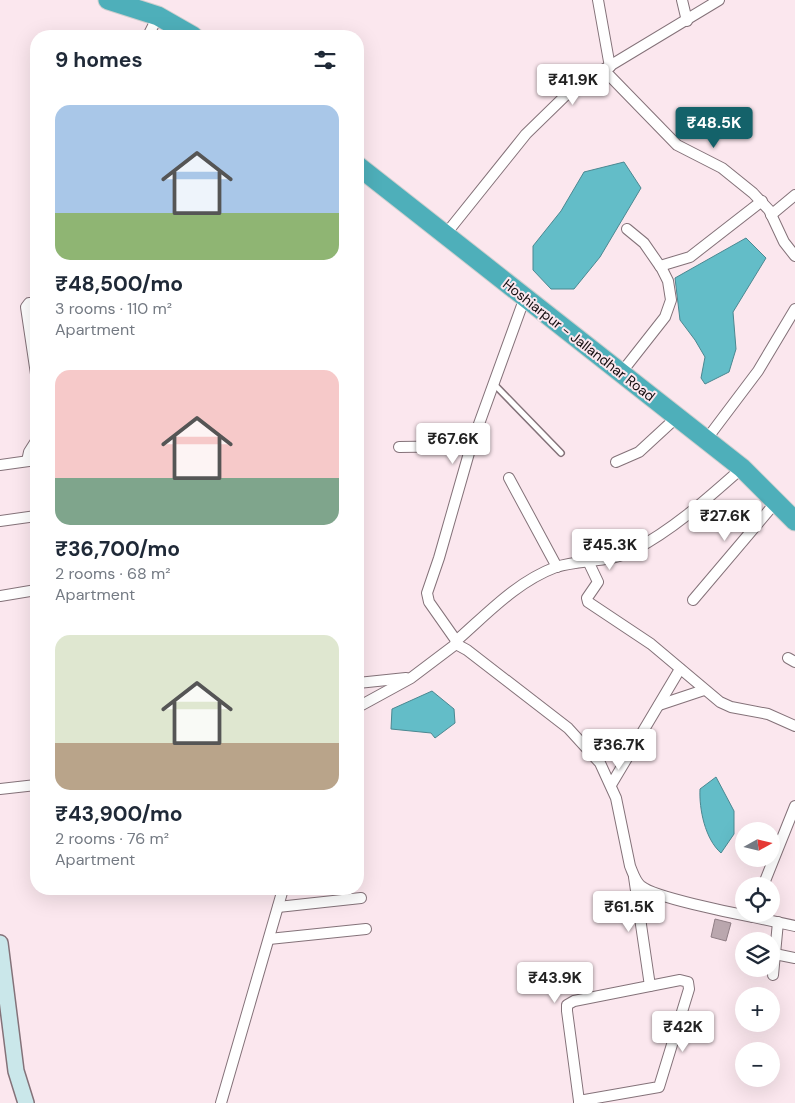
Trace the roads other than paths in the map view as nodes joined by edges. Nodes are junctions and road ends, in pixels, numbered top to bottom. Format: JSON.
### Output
{"nodes":[{"id":1,"x":108,"y":0,"type":"edge"},
{"id":2,"x":138,"y":0,"type":"edge"},
{"id":3,"x":598,"y":0,"type":"edge"},
{"id":4,"x":682,"y":0,"type":"edge"},
{"id":5,"x":719,"y":0,"type":"edge"},
{"id":6,"x":158,"y":16,"type":"junction"},
{"id":7,"x":687,"y":21,"type":"junction"},
{"id":8,"x":151,"y":30,"type":"edge"},
{"id":9,"x":182,"y":30,"type":"edge"},
{"id":10,"x":607,"y":68,"type":"junction"},
{"id":11,"x":364,"y":171,"type":"edge"},
{"id":12,"x":795,"y":195,"type":"edge"},
{"id":13,"x":762,"y":202,"type":"junction"},
{"id":14,"x":772,"y":215,"type":"junction"},
{"id":15,"x":627,"y":229,"type":"dead end"},
{"id":16,"x":445,"y":235,"type":"junction"},
{"id":17,"x":795,"y":256,"type":"edge"},
{"id":18,"x":660,"y":266,"type":"junction"},
{"id":19,"x":525,"y":297,"type":"junction"},
{"id":20,"x":30,"y":304,"type":"edge"},
{"id":21,"x":795,"y":309,"type":"edge"},
{"id":22,"x":30,"y":334,"type":"edge"},
{"id":23,"x":621,"y":373,"type":"junction"},
{"id":24,"x":493,"y":383,"type":"junction"},
{"id":25,"x":677,"y":417,"type":"junction"},
{"id":26,"x":706,"y":440,"type":"junction"},
{"id":27,"x":471,"y":446,"type":"junction"},
{"id":28,"x":399,"y":447,"type":"dead end"},
{"id":29,"x":561,"y":453,"type":"dead end"},
{"id":30,"x":30,"y":460,"type":"edge"},
{"id":31,"x":616,"y":462,"type":"dead end"},
{"id":32,"x":0,"y":465,"type":"edge"},
{"id":33,"x":742,"y":468,"type":"junction"},
{"id":34,"x":508,"y":478,"type":"dead end"},
{"id":35,"x":776,"y":502,"type":"junction"},
{"id":36,"x":30,"y":517,"type":"edge"},
{"id":37,"x":794,"y":519,"type":"edge"},
{"id":38,"x":0,"y":521,"type":"edge"},
{"id":39,"x":588,"y":561,"type":"junction"},
{"id":40,"x":557,"y":567,"type":"junction"},
{"id":41,"x":30,"y":591,"type":"edge"},
{"id":42,"x":0,"y":596,"type":"edge"},
{"id":43,"x":693,"y":600,"type":"dead end"},
{"id":44,"x":456,"y":643,"type":"junction"},
{"id":45,"x":680,"y":669,"type":"junction"},
{"id":46,"x":412,"y":678,"type":"junction"},
{"id":47,"x":364,"y":682,"type":"edge"},
{"id":48,"x":704,"y":690,"type":"junction"},
{"id":49,"x":364,"y":704,"type":"edge"},
{"id":50,"x":659,"y":705,"type":"junction"},
{"id":51,"x":795,"y":726,"type":"edge"},
{"id":52,"x":30,"y":785,"type":"edge"},
{"id":53,"x":611,"y":786,"type":"junction"},
{"id":54,"x":0,"y":789,"type":"edge"},
{"id":55,"x":795,"y":806,"type":"edge"},
{"id":56,"x":634,"y":876,"type":"junction"},
{"id":57,"x":767,"y":877,"type":"edge"},
{"id":58,"x":281,"y":895,"type":"edge"},
{"id":59,"x":361,"y":898,"type":"dead end"},
{"id":60,"x":278,"y":907,"type":"junction"},
{"id":61,"x":735,"y":911,"type":"edge"},
{"id":62,"x":778,"y":922,"type":"joint"},
{"id":63,"x":795,"y":926,"type":"edge"},
{"id":64,"x":366,"y":929,"type":"dead end"},
{"id":65,"x":777,"y":932,"type":"edge"},
{"id":66,"x":269,"y":939,"type":"junction"},
{"id":67,"x":0,"y":943,"type":"edge"},
{"id":68,"x":780,"y":955,"type":"edge"},
{"id":69,"x":795,"y":958,"type":"edge"},
{"id":70,"x":650,"y":986,"type":"junction"},
{"id":71,"x":579,"y":1102,"type":"edge"},
{"id":72,"x":26,"y":1103,"type":"edge"},
{"id":73,"x":221,"y":1103,"type":"edge"}],
"edges":[{"from":1,"to":6,"type":"highway"},
{"from":2,"to":6,"type":"street"},
{"from":3,"to":10,"type":"street"},
{"from":4,"to":7,"type":"street"},
{"from":5,"to":7,"type":"street"},
{"from":6,"to":8,"type":"street"},
{"from":6,"to":9,"type":"highway"},
{"from":7,"to":10,"type":"street"},
{"from":10,"to":13,"type":"street"},
{"from":10,"to":16,"type":"street"},
{"from":11,"to":16,"type":"highway","name":"Hoshiarpur - Jallandhar Road"},
{"from":12,"to":14,"type":"street"},
{"from":13,"to":14,"type":"street"},
{"from":13,"to":18,"type":"street"},
{"from":14,"to":17,"type":"street"},
{"from":15,"to":18,"type":"street"},
{"from":16,"to":19,"type":"highway","name":"Hoshiarpur - Jallandhar Road"},
{"from":18,"to":23,"type":"street"},
{"from":19,"to":23,"type":"highway","name":"Hoshiarpur - Jallandhar Road"},
{"from":19,"to":24,"type":"street"},
{"from":20,"to":22,"type":"street"},
{"from":21,"to":26,"type":"street"},
{"from":23,"to":25,"type":"highway","name":"Hoshiarpur - Jallandhar Road"},
{"from":24,"to":27,"type":"street"},
{"from":24,"to":29,"type":"lane"},
{"from":25,"to":26,"type":"highway","name":"Hoshiarpur - Jallandhar Road"},
{"from":25,"to":31,"type":"street"},
{"from":26,"to":33,"type":"highway","name":"Hoshiarpur - Jallandhar Road"},
{"from":27,"to":28,"type":"street"},
{"from":27,"to":44,"type":"street"},
{"from":30,"to":32,"type":"street"},
{"from":33,"to":35,"type":"highway","name":"Hoshiarpur - Jallandhar Road"},
{"from":33,"to":39,"type":"street"},
{"from":34,"to":40,"type":"street"},
{"from":35,"to":37,"type":"highway","name":"Hoshiarpur - Jallandhar Road"},
{"from":35,"to":43,"type":"street"},
{"from":36,"to":38,"type":"street"},
{"from":39,"to":40,"type":"street"},
{"from":39,"to":45,"type":"street"},
{"from":40,"to":44,"type":"street"},
{"from":41,"to":42,"type":"street"},
{"from":44,"to":46,"type":"street"},
{"from":44,"to":53,"type":"street"},
{"from":45,"to":48,"type":"street"},
{"from":45,"to":50,"type":"street"},
{"from":46,"to":47,"type":"street"},
{"from":46,"to":49,"type":"street"},
{"from":48,"to":50,"type":"street"},
{"from":48,"to":51,"type":"street"},
{"from":50,"to":53,"type":"street"},
{"from":52,"to":54,"type":"street"},
{"from":53,"to":56,"type":"street"},
{"from":55,"to":57,"type":"street"},
{"from":56,"to":61,"type":"street"},
{"from":56,"to":70,"type":"street"},
{"from":58,"to":60,"type":"street"},
{"from":59,"to":60,"type":"street"},
{"from":60,"to":66,"type":"street"},
{"from":62,"to":63,"type":"street"},
{"from":62,"to":65,"type":"street"},
{"from":64,"to":66,"type":"street"},
{"from":66,"to":73,"type":"street"},
{"from":67,"to":72,"type":"street"},
{"from":68,"to":69,"type":"street"},
{"from":70,"to":71,"type":"street"},
{"from":70,"to":71,"type":"street"}]}
